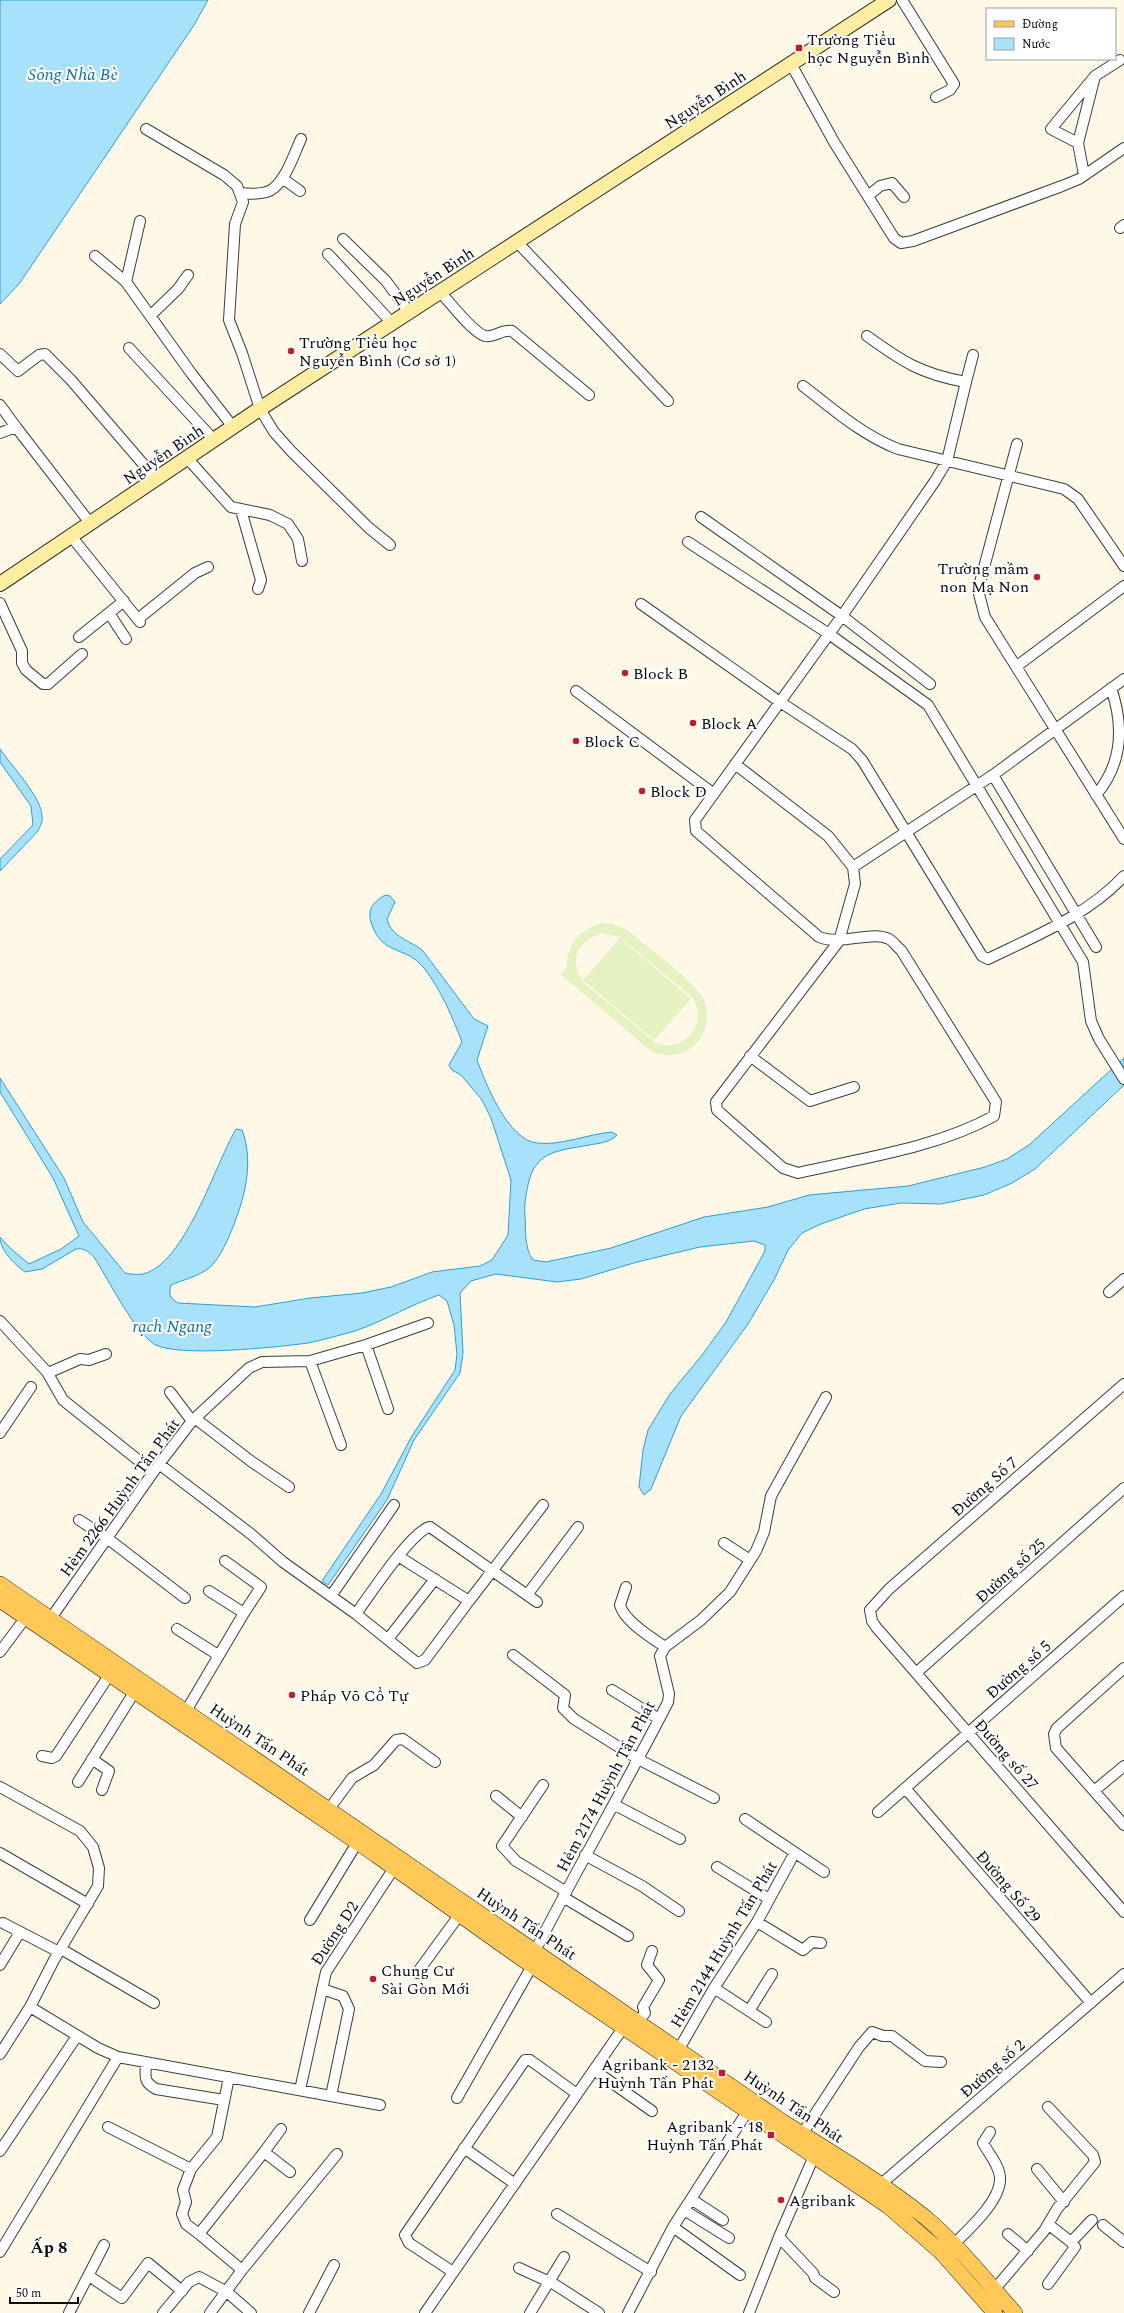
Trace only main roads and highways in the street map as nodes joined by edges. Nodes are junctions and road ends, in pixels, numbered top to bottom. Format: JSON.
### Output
{"nodes":[{"id":1,"x":889,"y":0,"type":"edge"},
{"id":2,"x":0,"y":584,"type":"edge"},
{"id":3,"x":0,"y":1584,"type":"edge"},
{"id":4,"x":0,"y":1600,"type":"edge"},
{"id":5,"x":260,"y":1769,"type":"junction"},
{"id":6,"x":751,"y":2107,"type":"junction"},
{"id":7,"x":995,"y":2313,"type":"edge"},
{"id":8,"x":1015,"y":2313,"type":"edge"}],
"edges":[{"from":1,"to":2,"type":"main road","name":"Nguyễn Bình"},
{"from":3,"to":5,"type":"main road","name":"Huỳnh Tấn Phát"},
{"from":4,"to":5,"type":"main road","name":"Huỳnh Tấn Phát"},
{"from":5,"to":6,"type":"main road","name":"Huỳnh Tấn Phát"},
{"from":5,"to":6,"type":"main road","name":"Huỳnh Tấn Phát"},
{"from":6,"to":7,"type":"main road","name":"Huỳnh Tấn Phát"},
{"from":6,"to":8,"type":"main road","name":"Huỳnh Tấn Phát"}]}
